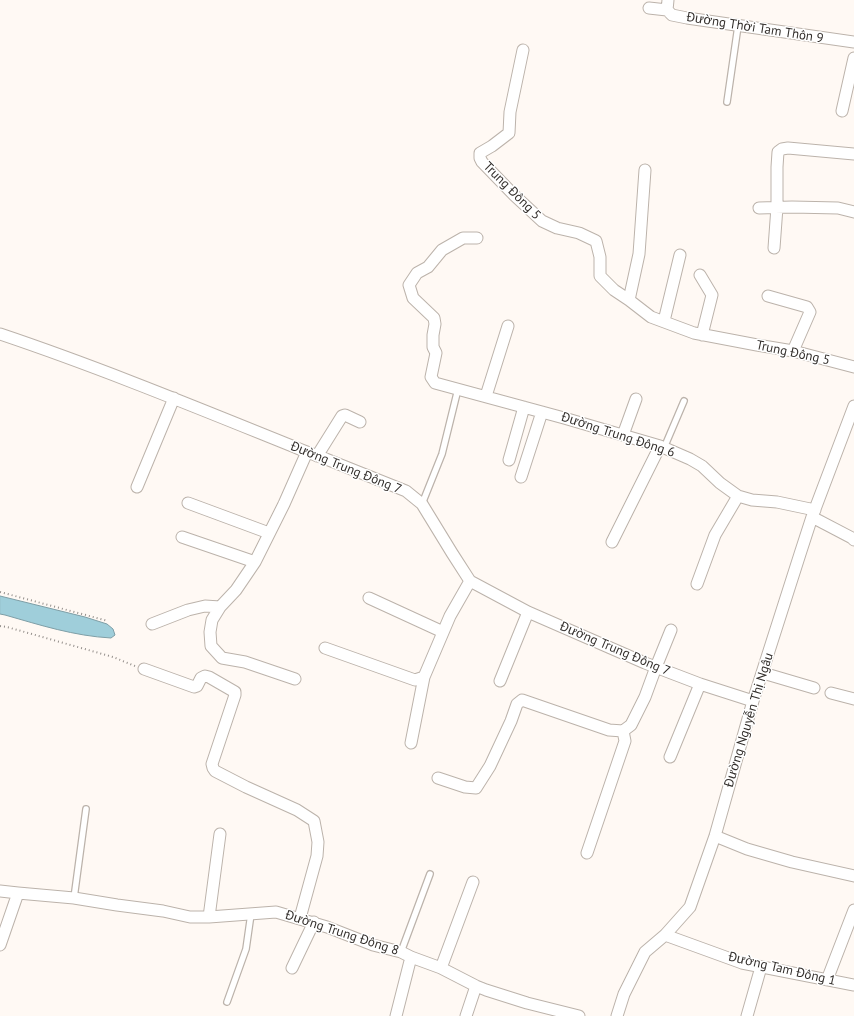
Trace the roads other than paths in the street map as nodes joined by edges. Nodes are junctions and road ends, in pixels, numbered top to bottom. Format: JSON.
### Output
{"nodes":[{"id":1,"x":668,"y":5,"type":"edge"},
{"id":2,"x":649,"y":8,"type":"dead end"},
{"id":3,"x":738,"y":26,"type":"junction"},
{"id":4,"x":854,"y":42,"type":"edge"},
{"id":5,"x":523,"y":50,"type":"dead end"},
{"id":6,"x":854,"y":58,"type":"edge"},
{"id":7,"x":727,"y":102,"type":"dead end"},
{"id":8,"x":842,"y":110,"type":"dead end"},
{"id":9,"x":854,"y":154,"type":"edge"},
{"id":10,"x":646,"y":170,"type":"dead end"},
{"id":11,"x":777,"y":207,"type":"junction"},
{"id":12,"x":759,"y":208,"type":"dead end"},
{"id":13,"x":854,"y":212,"type":"edge"},
{"id":14,"x":477,"y":238,"type":"dead end"},
{"id":15,"x":774,"y":248,"type":"dead end"},
{"id":16,"x":680,"y":255,"type":"dead end"},
{"id":17,"x":700,"y":275,"type":"dead end"},
{"id":18,"x":768,"y":296,"type":"dead end"},
{"id":19,"x":629,"y":300,"type":"junction"},
{"id":20,"x":664,"y":321,"type":"junction"},
{"id":21,"x":508,"y":326,"type":"dead end"},
{"id":22,"x":0,"y":334,"type":"edge"},
{"id":23,"x":702,"y":335,"type":"junction"},
{"id":24,"x":793,"y":351,"type":"junction"},
{"id":25,"x":854,"y":367,"type":"edge"},
{"id":26,"x":458,"y":389,"type":"junction"},
{"id":27,"x":486,"y":396,"type":"junction"},
{"id":28,"x":174,"y":398,"type":"junction"},
{"id":29,"x":636,"y":399,"type":"dead end"},
{"id":30,"x":684,"y":401,"type":"dead end"},
{"id":31,"x":854,"y":406,"type":"edge"},
{"id":32,"x":524,"y":407,"type":"junction"},
{"id":33,"x":542,"y":412,"type":"junction"},
{"id":34,"x":360,"y":422,"type":"dead end"},
{"id":35,"x":623,"y":435,"type":"junction"},
{"id":36,"x":662,"y":447,"type":"junction"},
{"id":37,"x":312,"y":454,"type":"junction"},
{"id":38,"x":509,"y":460,"type":"dead end"},
{"id":39,"x":521,"y":477,"type":"dead end"},
{"id":40,"x":137,"y":487,"type":"dead end"},
{"id":41,"x":738,"y":496,"type":"junction"},
{"id":42,"x":188,"y":503,"type":"dead end"},
{"id":43,"x":422,"y":504,"type":"junction"},
{"id":44,"x":813,"y":514,"type":"junction"},
{"id":45,"x":269,"y":533,"type":"junction"},
{"id":46,"x":182,"y":537,"type":"dead end"},
{"id":47,"x":854,"y":540,"type":"edge"},
{"id":48,"x":612,"y":542,"type":"dead end"},
{"id":49,"x":255,"y":562,"type":"junction"},
{"id":50,"x":470,"y":581,"type":"junction"},
{"id":51,"x":697,"y":584,"type":"dead end"},
{"id":52,"x":369,"y":598,"type":"dead end"},
{"id":53,"x":220,"y":607,"type":"junction"},
{"id":54,"x":528,"y":612,"type":"junction"},
{"id":55,"x":152,"y":624,"type":"dead end"},
{"id":56,"x":671,"y":630,"type":"dead end"},
{"id":57,"x":443,"y":632,"type":"junction"},
{"id":58,"x":325,"y":648,"type":"dead end"},
{"id":59,"x":656,"y":667,"type":"junction"},
{"id":60,"x":144,"y":669,"type":"road end"},
{"id":61,"x":763,"y":672,"type":"junction"},
{"id":62,"x":424,"y":678,"type":"junction"},
{"id":63,"x":295,"y":679,"type":"dead end"},
{"id":64,"x":500,"y":681,"type":"dead end"},
{"id":65,"x":700,"y":684,"type":"junction"},
{"id":66,"x":814,"y":688,"type":"dead end"},
{"id":67,"x":831,"y":693,"type":"dead end"},
{"id":68,"x":854,"y":700,"type":"edge"},
{"id":69,"x":753,"y":701,"type":"junction"},
{"id":70,"x":623,"y":731,"type":"junction"},
{"id":71,"x":411,"y":743,"type":"dead end"},
{"id":72,"x":670,"y":757,"type":"dead end"},
{"id":73,"x":438,"y":778,"type":"dead end"},
{"id":74,"x":86,"y":809,"type":"dead end"},
{"id":75,"x":220,"y":834,"type":"dead end"},
{"id":76,"x":715,"y":836,"type":"junction"},
{"id":77,"x":587,"y":853,"type":"dead end"},
{"id":78,"x":430,"y":874,"type":"dead end"},
{"id":79,"x":854,"y":876,"type":"edge"},
{"id":80,"x":473,"y":882,"type":"dead end"},
{"id":81,"x":0,"y":891,"type":"edge"},
{"id":82,"x":18,"y":893,"type":"junction"},
{"id":83,"x":74,"y":898,"type":"junction"},
{"id":84,"x":854,"y":910,"type":"edge"},
{"id":85,"x":251,"y":914,"type":"junction"},
{"id":86,"x":208,"y":917,"type":"junction"},
{"id":87,"x":300,"y":918,"type":"junction"},
{"id":88,"x":314,"y":922,"type":"junction"},
{"id":89,"x":665,"y":935,"type":"junction"},
{"id":90,"x":0,"y":946,"type":"edge"},
{"id":91,"x":406,"y":955,"type":"junction"},
{"id":92,"x":761,"y":967,"type":"junction"},
{"id":93,"x":292,"y":968,"type":"dead end"},
{"id":94,"x":441,"y":968,"type":"junction"},
{"id":95,"x":827,"y":980,"type":"junction"},
{"id":96,"x":854,"y":985,"type":"edge"},
{"id":97,"x":476,"y":986,"type":"junction"},
{"id":98,"x":227,"y":1002,"type":"dead end"},
{"id":99,"x":396,"y":1016,"type":"edge"},
{"id":100,"x":466,"y":1016,"type":"edge"},
{"id":101,"x":578,"y":1016,"type":"edge"},
{"id":102,"x":617,"y":1016,"type":"edge"},
{"id":103,"x":747,"y":1016,"type":"edge"}],
"edges":[{"from":1,"to":2,"type":"street","name":"Đường Thời Tam Thôn 9"},
{"from":1,"to":3,"type":"street","name":"Đường Thời Tam Thôn 9"},
{"from":3,"to":4,"type":"street","name":"Đường Thời Tam Thôn 9"},
{"from":3,"to":7,"type":"lane"},
{"from":5,"to":19,"type":"street","name":"Trung Đông 5"},
{"from":6,"to":8,"type":"street"},
{"from":9,"to":11,"type":"street"},
{"from":10,"to":19,"type":"street"},
{"from":11,"to":12,"type":"street"},
{"from":11,"to":13,"type":"street"},
{"from":11,"to":15,"type":"street"},
{"from":14,"to":26,"type":"street","name":"Đường Trung Đông 6"},
{"from":16,"to":20,"type":"street"},
{"from":17,"to":23,"type":"street"},
{"from":18,"to":24,"type":"street"},
{"from":19,"to":20,"type":"street","name":"Trung Đông 5"},
{"from":20,"to":23,"type":"street","name":"Trung Đông 5"},
{"from":21,"to":27,"type":"street"},
{"from":22,"to":28,"type":"street","name":"Đường Trung Đông 7"},
{"from":23,"to":24,"type":"street","name":"Trung Đông 5"},
{"from":24,"to":25,"type":"street","name":"Trung Đông 5"},
{"from":26,"to":27,"type":"street","name":"Đường Trung Đông 6"},
{"from":26,"to":43,"type":"lane"},
{"from":27,"to":32,"type":"street","name":"Đường Trung Đông 6"},
{"from":28,"to":37,"type":"street","name":"Đường Trung Đông 7"},
{"from":28,"to":40,"type":"street"},
{"from":29,"to":35,"type":"street"},
{"from":30,"to":36,"type":"lane"},
{"from":31,"to":44,"type":"street","name":"Đường Nguyễn Thị Ngâu"},
{"from":32,"to":33,"type":"street","name":"Đường Trung Đông 6"},
{"from":32,"to":38,"type":"street"},
{"from":33,"to":35,"type":"street","name":"Đường Trung Đông 6"},
{"from":33,"to":39,"type":"street"},
{"from":34,"to":37,"type":"street"},
{"from":35,"to":36,"type":"street","name":"Đường Trung Đông 6"},
{"from":36,"to":41,"type":"street","name":"Đường Trung Đông 6"},
{"from":36,"to":48,"type":"street"},
{"from":37,"to":43,"type":"street","name":"Đường Trung Đông 7"},
{"from":37,"to":45,"type":"street"},
{"from":41,"to":44,"type":"street","name":"Đường Trung Đông 6"},
{"from":41,"to":51,"type":"street"},
{"from":42,"to":45,"type":"street"},
{"from":43,"to":50,"type":"street","name":"Đường Trung Đông 7"},
{"from":44,"to":47,"type":"street","name":"Đường Trung Đông 6"},
{"from":44,"to":61,"type":"street","name":"Đường Nguyễn Thị Ngâu"},
{"from":45,"to":49,"type":"street"},
{"from":46,"to":49,"type":"street"},
{"from":49,"to":53,"type":"street"},
{"from":50,"to":54,"type":"street","name":"Đường Trung Đông 7"},
{"from":50,"to":57,"type":"street"},
{"from":52,"to":57,"type":"street"},
{"from":53,"to":55,"type":"street"},
{"from":53,"to":63,"type":"street"},
{"from":54,"to":59,"type":"street","name":"Đường Trung Đông 7"},
{"from":54,"to":64,"type":"street"},
{"from":56,"to":59,"type":"street"},
{"from":57,"to":62,"type":"street"},
{"from":58,"to":62,"type":"street"},
{"from":59,"to":65,"type":"street","name":"Đường Trung Đông 7"},
{"from":59,"to":70,"type":"street"},
{"from":60,"to":87,"type":"street"},
{"from":61,"to":66,"type":"street"},
{"from":61,"to":69,"type":"street","name":"Đường Nguyễn Thị Ngâu"},
{"from":62,"to":71,"type":"street"},
{"from":65,"to":69,"type":"street","name":"Đường Trung Đông 7"},
{"from":65,"to":72,"type":"street"},
{"from":67,"to":68,"type":"street"},
{"from":69,"to":76,"type":"street","name":"Đường Nguyễn Thị Ngâu"},
{"from":70,"to":73,"type":"street"},
{"from":70,"to":77,"type":"street"},
{"from":74,"to":83,"type":"lane"},
{"from":75,"to":86,"type":"street"},
{"from":76,"to":79,"type":"street"},
{"from":76,"to":89,"type":"street","name":"Đường Nguyễn Thị Ngâu"},
{"from":78,"to":91,"type":"lane"},
{"from":80,"to":94,"type":"street"},
{"from":81,"to":82,"type":"street","name":"Đường Trung Đông 8"},
{"from":82,"to":83,"type":"street","name":"Đường Trung Đông 8"},
{"from":82,"to":90,"type":"street"},
{"from":83,"to":86,"type":"street","name":"Đường Trung Đông 8"},
{"from":84,"to":95,"type":"street"},
{"from":85,"to":86,"type":"street","name":"Đường Trung Đông 8"},
{"from":85,"to":87,"type":"street","name":"Đường Trung Đông 8"},
{"from":85,"to":98,"type":"lane"},
{"from":87,"to":88,"type":"street","name":"Đường Trung Đông 8"},
{"from":88,"to":91,"type":"street","name":"Đường Trung Đông 8"},
{"from":88,"to":93,"type":"street"},
{"from":89,"to":92,"type":"street","name":"Đường Tam Đông 1"},
{"from":89,"to":102,"type":"street","name":"Đường Nguyễn Thị Ngâu"},
{"from":91,"to":94,"type":"street","name":"Đường Trung Đông 8"},
{"from":91,"to":99,"type":"street"},
{"from":92,"to":95,"type":"street","name":"Đường Tam Đông 1"},
{"from":92,"to":103,"type":"street"},
{"from":94,"to":97,"type":"street","name":"Đường Trung Đông 8"},
{"from":95,"to":96,"type":"street","name":"Đường Tam Đông 1"},
{"from":97,"to":100,"type":"street"},
{"from":97,"to":101,"type":"street","name":"Đường Trung Đông 8"}]}
